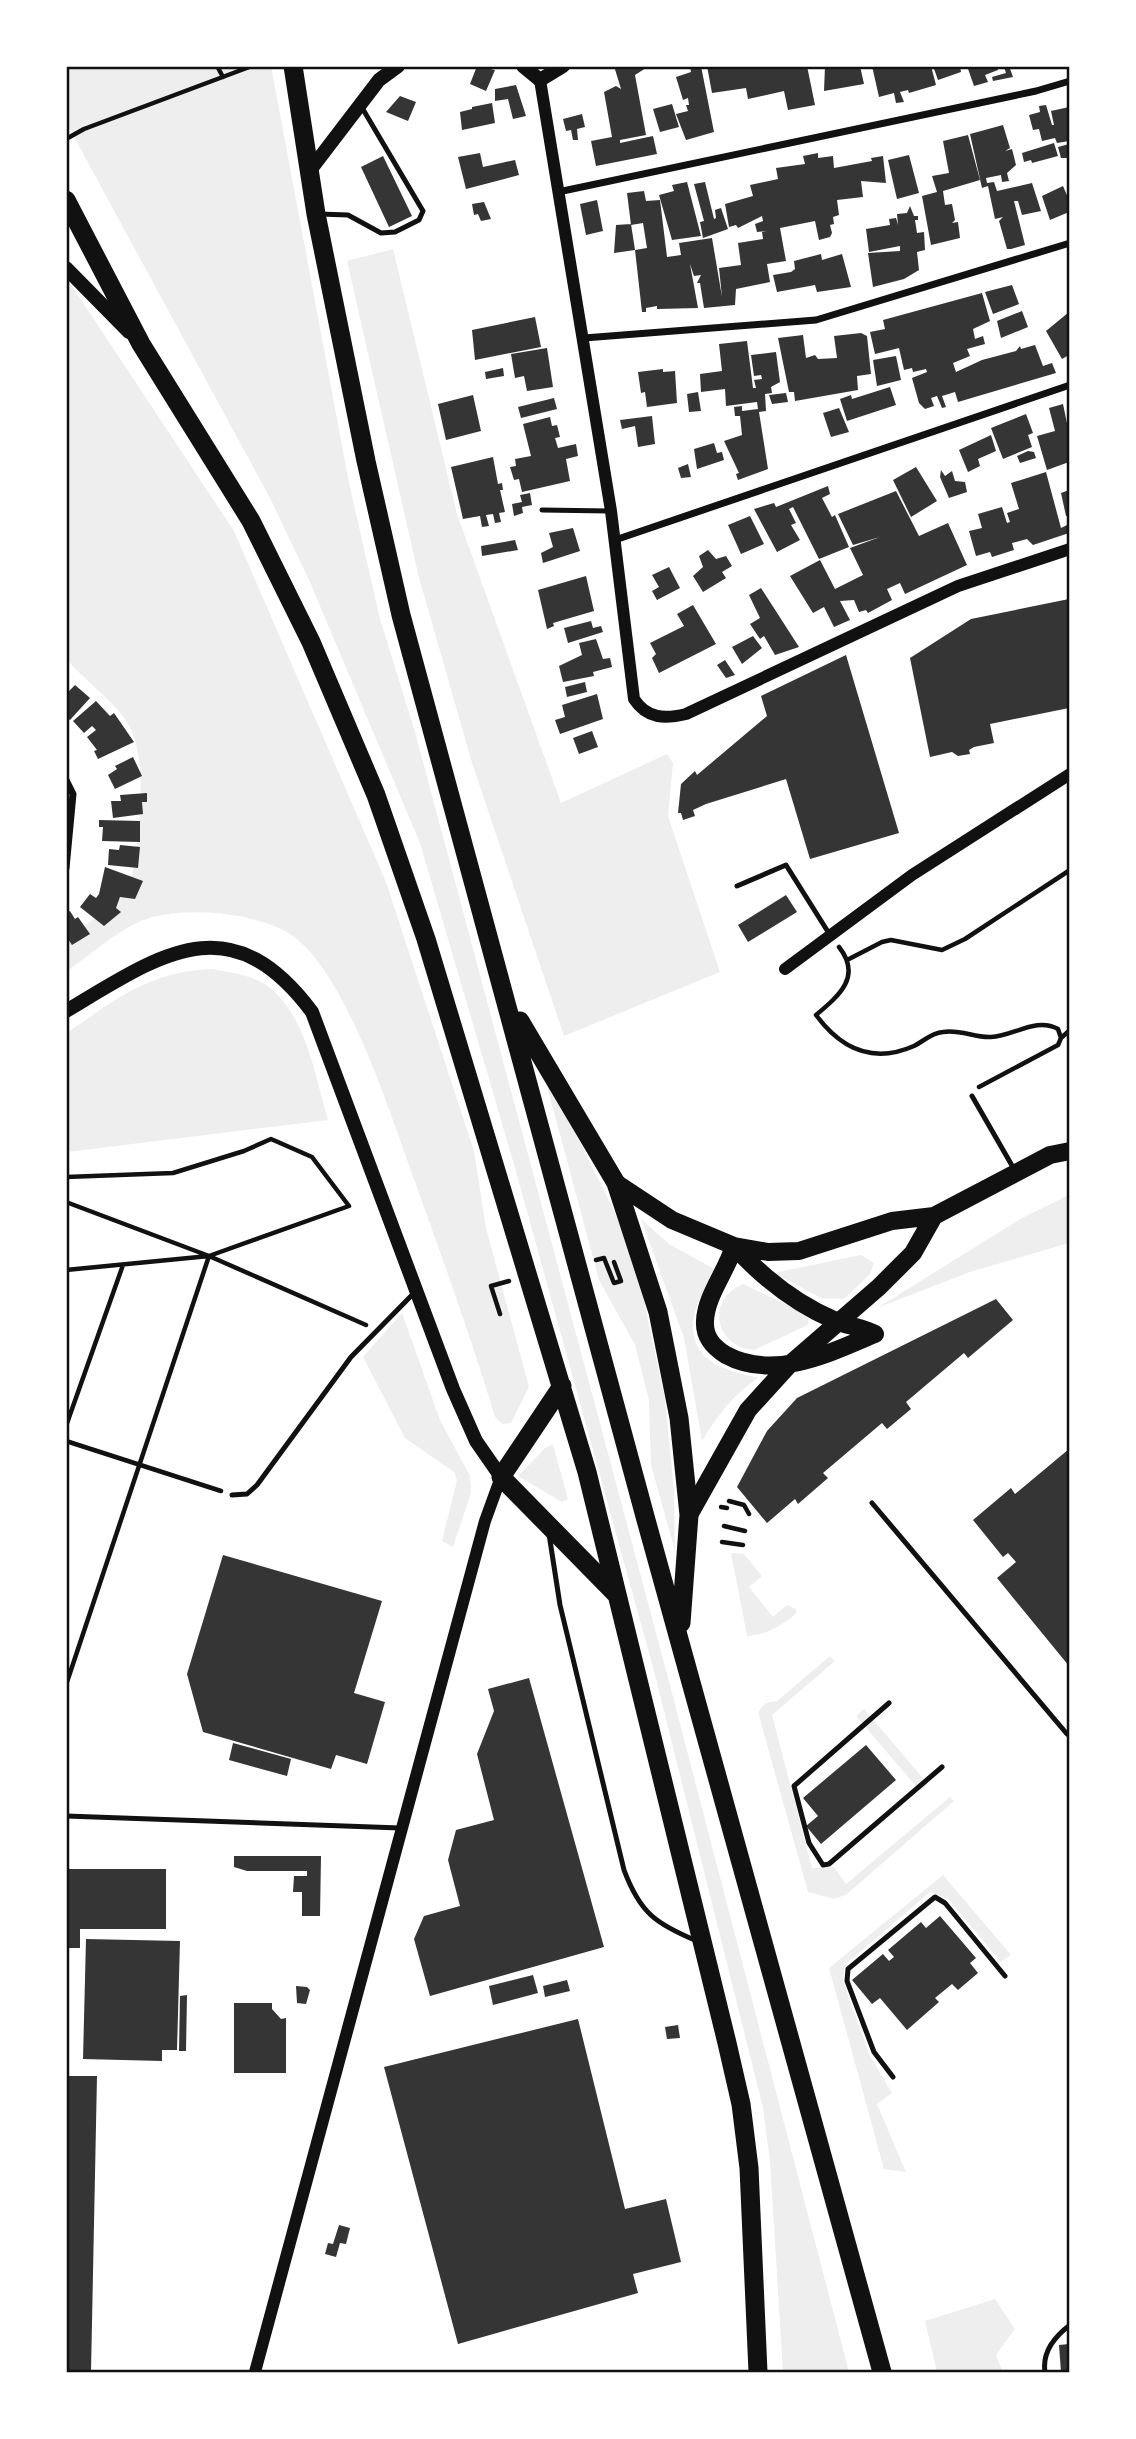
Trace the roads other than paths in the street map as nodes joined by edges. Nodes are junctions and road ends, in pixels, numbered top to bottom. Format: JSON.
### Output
{"nodes":[{"id":1,"x":293,"y":66,"type":"edge"},
{"id":2,"x":398,"y":66,"type":"edge"},
{"id":3,"x":523,"y":66,"type":"edge"},
{"id":4,"x":563,"y":66,"type":"edge"},
{"id":5,"x":540,"y":80,"type":"junction"},
{"id":6,"x":1069,"y":81,"type":"edge"},
{"id":7,"x":360,"y":104,"type":"junction"},
{"id":8,"x":308,"y":173,"type":"junction"},
{"id":9,"x":558,"y":192,"type":"junction"},
{"id":10,"x":66,"y":200,"type":"edge"},
{"id":11,"x":316,"y":214,"type":"junction"},
{"id":12,"x":1069,"y":243,"type":"edge"},
{"id":13,"x":66,"y":268,"type":"edge"},
{"id":14,"x":584,"y":338,"type":"junction"},
{"id":15,"x":141,"y":344,"type":"junction"},
{"id":16,"x":1069,"y":385,"type":"edge"},
{"id":17,"x":542,"y":510,"type":"dead end"},
{"id":18,"x":611,"y":511,"type":"junction"},
{"id":19,"x":615,"y":540,"type":"junction"},
{"id":20,"x":1069,"y":549,"type":"edge"},
{"id":21,"x":1069,"y":774,"type":"edge"},
{"id":22,"x":66,"y":780,"type":"edge"},
{"id":23,"x":66,"y":868,"type":"edge"},
{"id":24,"x":737,"y":886,"type":"dead end"},
{"id":25,"x":830,"y":935,"type":"junction"},
{"id":26,"x":785,"y":969,"type":"dead end"},
{"id":27,"x":507,"y":999,"type":"junction"},
{"id":28,"x":66,"y":1011,"type":"edge"},
{"id":29,"x":972,"y":1096,"type":"road end"},
{"id":30,"x":1069,"y":1151,"type":"edge"},
{"id":31,"x":1015,"y":1172,"type":"junction"},
{"id":32,"x":616,"y":1183,"type":"junction"},
{"id":33,"x":934,"y":1216,"type":"junction"},
{"id":34,"x":734,"y":1246,"type":"junction"},
{"id":35,"x":415,"y":1292,"type":"junction"},
{"id":36,"x":838,"y":1322,"type":"junction"},
{"id":37,"x":789,"y":1365,"type":"junction"},
{"id":38,"x":562,"y":1386,"type":"junction"},
{"id":39,"x":501,"y":1477,"type":"junction"},
{"id":40,"x":232,"y":1495,"type":"road end"},
{"id":41,"x":872,"y":1503,"type":"dead end"},
{"id":42,"x":689,"y":1515,"type":"junction"},
{"id":43,"x":547,"y":1522,"type":"junction"},
{"id":44,"x":619,"y":1597,"type":"junction"},
{"id":45,"x":680,"y":1638,"type":"junction"},
{"id":46,"x":888,"y":1703,"type":"dead end"},
{"id":47,"x":1067,"y":1734,"type":"dead end"},
{"id":48,"x":942,"y":1767,"type":"dead end"},
{"id":49,"x":66,"y":1816,"type":"edge"},
{"id":50,"x":400,"y":1828,"type":"junction"},
{"id":51,"x":703,"y":1944,"type":"junction"},
{"id":52,"x":1006,"y":1976,"type":"dead end"},
{"id":53,"x":893,"y":2077,"type":"dead end"},
{"id":54,"x":1069,"y":2325,"type":"edge"},
{"id":55,"x":255,"y":2372,"type":"edge"},
{"id":56,"x":758,"y":2372,"type":"edge"},
{"id":57,"x":882,"y":2372,"type":"edge"},
{"id":58,"x":1045,"y":2372,"type":"edge"}],
"edges":[{"from":1,"to":8,"type":"highway"},
{"from":2,"to":7,"type":"main road"},
{"from":3,"to":5,"type":"main road"},
{"from":4,"to":5,"type":"main road"},
{"from":5,"to":9,"type":"street"},
{"from":6,"to":9,"type":"street"},
{"from":7,"to":8,"type":"main road"},
{"from":7,"to":11,"type":"lane"},
{"from":8,"to":11,"type":"highway"},
{"from":9,"to":14,"type":"street"},
{"from":10,"to":15,"type":"highway"},
{"from":11,"to":27,"type":"highway"},
{"from":12,"to":14,"type":"street"},
{"from":13,"to":15,"type":"main road"},
{"from":14,"to":18,"type":"street"},
{"from":15,"to":38,"type":"highway"},
{"from":16,"to":19,"type":"street"},
{"from":17,"to":18,"type":"lane"},
{"from":18,"to":19,"type":"street"},
{"from":19,"to":20,"type":"street"},
{"from":21,"to":25,"type":"street"},
{"from":22,"to":23,"type":"street"},
{"from":24,"to":25,"type":"lane"},
{"from":25,"to":26,"type":"street"},
{"from":27,"to":32,"type":"highway"},
{"from":27,"to":45,"type":"highway"},
{"from":28,"to":35,"type":"main road"},
{"from":29,"to":31,"type":"lane"},
{"from":30,"to":31,"type":"main road"},
{"from":31,"to":33,"type":"main road"},
{"from":32,"to":34,"type":"main road"},
{"from":32,"to":42,"type":"highway"},
{"from":33,"to":34,"type":"main road"},
{"from":33,"to":36,"type":"main road"},
{"from":34,"to":36,"type":"main road"},
{"from":34,"to":37,"type":"main road"},
{"from":35,"to":39,"type":"main road"},
{"from":35,"to":40,"type":"lane"},
{"from":36,"to":37,"type":"main road"},
{"from":36,"to":37,"type":"main road"},
{"from":37,"to":42,"type":"main road"},
{"from":38,"to":39,"type":"highway"},
{"from":38,"to":44,"type":"highway"},
{"from":39,"to":43,"type":"highway"},
{"from":39,"to":50,"type":"street"},
{"from":41,"to":47,"type":"lane"},
{"from":42,"to":45,"type":"highway"},
{"from":43,"to":44,"type":"highway"},
{"from":43,"to":51,"type":"lane"},
{"from":44,"to":51,"type":"highway"},
{"from":45,"to":57,"type":"highway"},
{"from":46,"to":48,"type":"lane"},
{"from":49,"to":50,"type":"lane"},
{"from":50,"to":55,"type":"street"},
{"from":51,"to":56,"type":"highway"},
{"from":52,"to":53,"type":"lane"},
{"from":54,"to":58,"type":"lane"}]}
